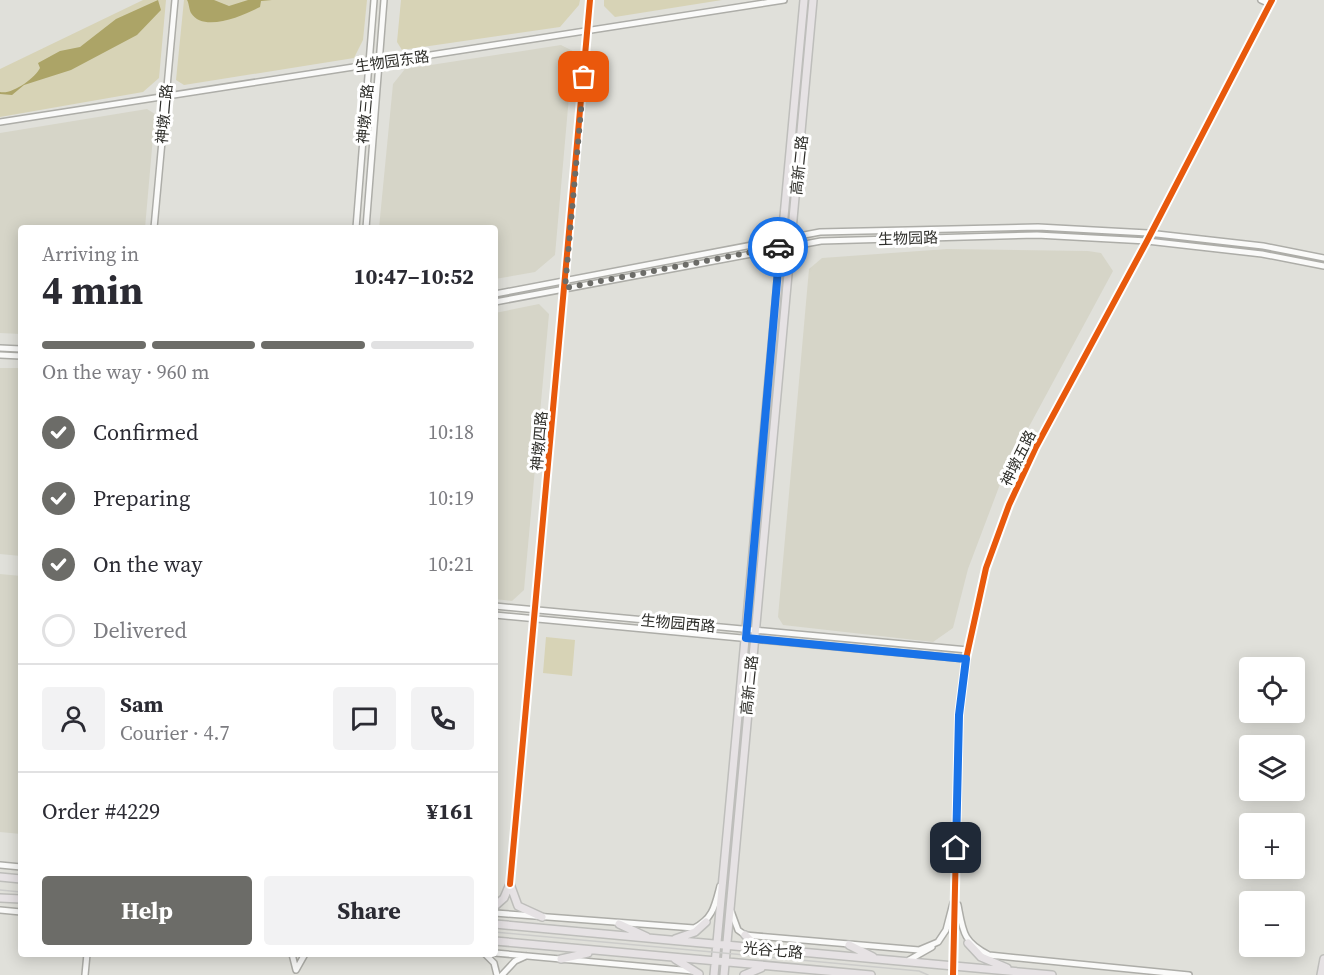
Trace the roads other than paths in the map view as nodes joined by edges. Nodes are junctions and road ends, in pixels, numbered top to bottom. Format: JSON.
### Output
{"nodes":[{"id":1,"x":175,"y":0,"type":"edge"},
{"id":2,"x":374,"y":0,"type":"edge"},
{"id":3,"x":384,"y":0,"type":"edge"},
{"id":4,"x":590,"y":0,"type":"edge"},
{"id":5,"x":784,"y":0,"type":"edge"},
{"id":6,"x":804,"y":0,"type":"edge"},
{"id":7,"x":813,"y":0,"type":"edge"},
{"id":8,"x":1261,"y":0,"type":"edge"},
{"id":9,"x":1271,"y":2,"type":"edge"},
{"id":10,"x":587,"y":32,"type":"junction"},
{"id":11,"x":379,"y":63,"type":"junction"},
{"id":12,"x":369,"y":64,"type":"junction"},
{"id":13,"x":166,"y":95,"type":"junction"},
{"id":14,"x":0,"y":122,"type":"edge"},
{"id":15,"x":154,"y":225,"type":"edge"},
{"id":16,"x":356,"y":225,"type":"edge"},
{"id":17,"x":366,"y":225,"type":"edge"},
{"id":18,"x":1152,"y":234,"type":"junction"},
{"id":19,"x":791,"y":237,"type":"junction"},
{"id":20,"x":781,"y":239,"type":"junction"},
{"id":21,"x":1148,"y":241,"type":"junction"},
{"id":22,"x":790,"y":246,"type":"junction"},
{"id":23,"x":780,"y":247,"type":"junction"},
{"id":24,"x":1324,"y":258,"type":"edge"},
{"id":25,"x":1324,"y":266,"type":"edge"},
{"id":26,"x":566,"y":280,"type":"junction"},
{"id":27,"x":565,"y":288,"type":"junction"},
{"id":28,"x":498,"y":293,"type":"edge"},
{"id":29,"x":498,"y":301,"type":"edge"},
{"id":30,"x":0,"y":348,"type":"edge"},
{"id":31,"x":18,"y":349,"type":"edge"},
{"id":32,"x":0,"y":355,"type":"edge"},
{"id":33,"x":18,"y":356,"type":"edge"},
{"id":34,"x":498,"y":606,"type":"edge"},
{"id":35,"x":535,"y":609,"type":"junction"},
{"id":36,"x":498,"y":615,"type":"edge"},
{"id":37,"x":535,"y":618,"type":"junction"},
{"id":38,"x":751,"y":629,"type":"junction"},
{"id":39,"x":750,"y":638,"type":"junction"},
{"id":40,"x":968,"y":650,"type":"junction"},
{"id":41,"x":966,"y":659,"type":"junction"},
{"id":42,"x":727,"y":855,"type":"junction"},
{"id":43,"x":0,"y":865,"type":"edge"},
{"id":44,"x":18,"y":867,"type":"edge"},
{"id":45,"x":0,"y":877,"type":"edge"},
{"id":46,"x":18,"y":879,"type":"edge"},
{"id":47,"x":510,"y":884,"type":"junction"},
{"id":48,"x":730,"y":890,"type":"junction"},
{"id":49,"x":955,"y":892,"type":"junction"},
{"id":50,"x":0,"y":898,"type":"edge"},
{"id":51,"x":18,"y":900,"type":"edge"},
{"id":52,"x":498,"y":903,"type":"edge"},
{"id":53,"x":0,"y":910,"type":"edge"},
{"id":54,"x":18,"y":912,"type":"edge"},
{"id":55,"x":498,"y":913,"type":"edge"},
{"id":56,"x":542,"y":917,"type":"junction"},
{"id":57,"x":706,"y":922,"type":"junction"},
{"id":58,"x":498,"y":924,"type":"edge"},
{"id":59,"x":619,"y":924,"type":"junction"},
{"id":60,"x":745,"y":935,"type":"junction"},
{"id":61,"x":652,"y":939,"type":"junction"},
{"id":62,"x":670,"y":940,"type":"junction"},
{"id":63,"x":498,"y":941,"type":"edge"},
{"id":64,"x":938,"y":942,"type":"junction"},
{"id":65,"x":969,"y":943,"type":"junction"},
{"id":66,"x":717,"y":945,"type":"junction"},
{"id":67,"x":849,"y":945,"type":"junction"},
{"id":68,"x":726,"y":946,"type":"junction"},
{"id":69,"x":760,"y":950,"type":"junction"},
{"id":70,"x":594,"y":951,"type":"junction"},
{"id":71,"x":498,"y":953,"type":"edge"},
{"id":72,"x":528,"y":956,"type":"junction"},
{"id":73,"x":87,"y":957,"type":"edge"},
{"id":74,"x":293,"y":957,"type":"edge"},
{"id":75,"x":303,"y":957,"type":"edge"},
{"id":76,"x":488,"y":957,"type":"edge"},
{"id":77,"x":667,"y":957,"type":"junction"},
{"id":78,"x":561,"y":959,"type":"junction"},
{"id":79,"x":1324,"y":959,"type":"edge"},
{"id":80,"x":878,"y":960,"type":"junction"},
{"id":81,"x":716,"y":961,"type":"junction"},
{"id":82,"x":725,"y":962,"type":"junction"},
{"id":83,"x":903,"y":962,"type":"junction"},
{"id":84,"x":769,"y":966,"type":"junction"},
{"id":85,"x":954,"y":966,"type":"junction"},
{"id":86,"x":790,"y":968,"type":"junction"},
{"id":87,"x":296,"y":972,"type":"edge"},
{"id":88,"x":1018,"y":972,"type":"junction"},
{"id":89,"x":85,"y":975,"type":"edge"},
{"id":90,"x":497,"y":975,"type":"edge"},
{"id":91,"x":502,"y":975,"type":"edge"},
{"id":92,"x":699,"y":975,"type":"edge"},
{"id":93,"x":714,"y":975,"type":"edge"},
{"id":94,"x":723,"y":975,"type":"edge"},
{"id":95,"x":744,"y":975,"type":"edge"},
{"id":96,"x":803,"y":975,"type":"edge"},
{"id":97,"x":871,"y":975,"type":"edge"},
{"id":98,"x":953,"y":975,"type":"edge"},
{"id":99,"x":1052,"y":975,"type":"edge"},
{"id":100,"x":1189,"y":975,"type":"edge"},
{"id":101,"x":1321,"y":975,"type":"edge"}],
"edges":[{"from":1,"to":13,"type":"street","name":"神墩二路"},
{"from":2,"to":12,"type":"street","name":"神墩三路"},
{"from":3,"to":11,"type":"street","name":"神墩三路"},
{"from":4,"to":10,"type":"street","name":"神墩四路"},
{"from":5,"to":10,"type":"street","name":"生物园东路"},
{"from":6,"to":20,"type":"main road","name":"高新二路"},
{"from":7,"to":19,"type":"main road","name":"高新二路"},
{"from":8,"to":9,"type":"street"},
{"from":9,"to":18,"type":"street","name":"神墩五路"},
{"from":10,"to":11,"type":"street","name":"生物园东路"},
{"from":10,"to":26,"type":"street","name":"神墩四路"},
{"from":11,"to":12,"type":"street","name":"生物园东路"},
{"from":11,"to":17,"type":"street","name":"神墩三路"},
{"from":12,"to":13,"type":"street","name":"生物园东路"},
{"from":12,"to":16,"type":"street","name":"神墩三路"},
{"from":13,"to":14,"type":"street","name":"生物园东路"},
{"from":13,"to":15,"type":"street","name":"神墩二路"},
{"from":18,"to":19,"type":"street","name":"生物园路"},
{"from":18,"to":21,"type":"street","name":"神墩五路"},
{"from":18,"to":24,"type":"street","name":"生物园路"},
{"from":19,"to":20,"type":"street","name":"生物园路"},
{"from":19,"to":22,"type":"main road","name":"高新二路"},
{"from":20,"to":23,"type":"main road","name":"高新二路"},
{"from":20,"to":26,"type":"street","name":"生物园路"},
{"from":21,"to":22,"type":"street","name":"生物园路"},
{"from":21,"to":25,"type":"street","name":"生物园路"},
{"from":21,"to":40,"type":"street","name":"神墩五路"},
{"from":22,"to":23,"type":"street","name":"生物园路"},
{"from":22,"to":38,"type":"main road","name":"高新二路"},
{"from":23,"to":27,"type":"street","name":"生物园路"},
{"from":23,"to":38,"type":"main road","name":"高新二路"},
{"from":26,"to":27,"type":"street","name":"神墩四路"},
{"from":26,"to":28,"type":"street","name":"生物园路"},
{"from":27,"to":29,"type":"street","name":"生物园路"},
{"from":27,"to":35,"type":"street","name":"神墩四路"},
{"from":30,"to":31,"type":"street"},
{"from":32,"to":33,"type":"street"},
{"from":34,"to":35,"type":"street","name":"生物园西路"},
{"from":35,"to":37,"type":"street","name":"神墩四路"},
{"from":35,"to":38,"type":"street","name":"生物园西路"},
{"from":36,"to":37,"type":"street","name":"生物园西路"},
{"from":37,"to":39,"type":"street","name":"生物园西路"},
{"from":37,"to":47,"type":"street","name":"神墩四路"},
{"from":38,"to":39,"type":"main road","name":"高新二路"},
{"from":38,"to":40,"type":"street","name":"生物园西路"},
{"from":39,"to":41,"type":"street","name":"生物园西路"},
{"from":39,"to":42,"type":"main road","name":"高新二路"},
{"from":39,"to":48,"type":"main road","name":"高新二路"},
{"from":40,"to":41,"type":"street","name":"神墩五路"},
{"from":41,"to":49,"type":"street","name":"神墩五路"},
{"from":42,"to":57,"type":"street"},
{"from":42,"to":66,"type":"main road","name":"高新二路"},
{"from":43,"to":44,"type":"street"},
{"from":45,"to":46,"type":"main road"},
{"from":47,"to":52,"type":"main road"},
{"from":47,"to":56,"type":"main road"},
{"from":48,"to":60,"type":"street"},
{"from":48,"to":68,"type":"main road","name":"高新二路"},
{"from":49,"to":64,"type":"street"},
{"from":49,"to":65,"type":"street"},
{"from":49,"to":85,"type":"street","name":"神墩五路"},
{"from":50,"to":51,"type":"main road"},
{"from":53,"to":54,"type":"street"},
{"from":55,"to":56,"type":"street"},
{"from":56,"to":59,"type":"street"},
{"from":57,"to":59,"type":"street"},
{"from":57,"to":62,"type":"main road"},
{"from":58,"to":61,"type":"main road","name":"光谷七路"},
{"from":59,"to":61,"type":"main road"},
{"from":60,"to":67,"type":"street"},
{"from":60,"to":69,"type":"main road"},
{"from":61,"to":62,"type":"main road","name":"光谷七路"},
{"from":62,"to":66,"type":"main road","name":"光谷七路"},
{"from":63,"to":70,"type":"main road","name":"光谷七路"},
{"from":64,"to":67,"type":"street"},
{"from":64,"to":83,"type":"street"},
{"from":65,"to":88,"type":"main road"},
{"from":65,"to":100,"type":"street"},
{"from":66,"to":68,"type":"main road","name":"光谷七路"},
{"from":66,"to":81,"type":"main road","name":"高新二路"},
{"from":67,"to":80,"type":"main road"},
{"from":68,"to":69,"type":"main road","name":"光谷七路"},
{"from":68,"to":82,"type":"main road","name":"高新二路"},
{"from":69,"to":80,"type":"main road","name":"光谷七路"},
{"from":70,"to":77,"type":"main road","name":"光谷七路"},
{"from":70,"to":78,"type":"main road"},
{"from":71,"to":72,"type":"street"},
{"from":72,"to":78,"type":"street"},
{"from":72,"to":91,"type":"street"},
{"from":73,"to":89,"type":"street"},
{"from":74,"to":87,"type":"street"},
{"from":75,"to":87,"type":"street"},
{"from":76,"to":90,"type":"street"},
{"from":77,"to":81,"type":"main road","name":"光谷七路"},
{"from":77,"to":92,"type":"main road"},
{"from":78,"to":92,"type":"street"},
{"from":79,"to":101,"type":"main road"},
{"from":80,"to":83,"type":"main road","name":"光谷七路"},
{"from":81,"to":82,"type":"main road","name":"光谷七路"},
{"from":81,"to":93,"type":"main road","name":"高新二路"},
{"from":82,"to":84,"type":"main road","name":"光谷七路"},
{"from":82,"to":94,"type":"main road","name":"高新二路"},
{"from":83,"to":85,"type":"main road","name":"光谷七路"},
{"from":84,"to":86,"type":"main road","name":"光谷七路"},
{"from":84,"to":95,"type":"main road"},
{"from":85,"to":88,"type":"main road","name":"光谷七路"},
{"from":85,"to":98,"type":"street","name":"神墩五路"},
{"from":86,"to":96,"type":"main road"},
{"from":86,"to":97,"type":"main road","name":"光谷七路"},
{"from":88,"to":99,"type":"main road","name":"光谷七路"}]}
